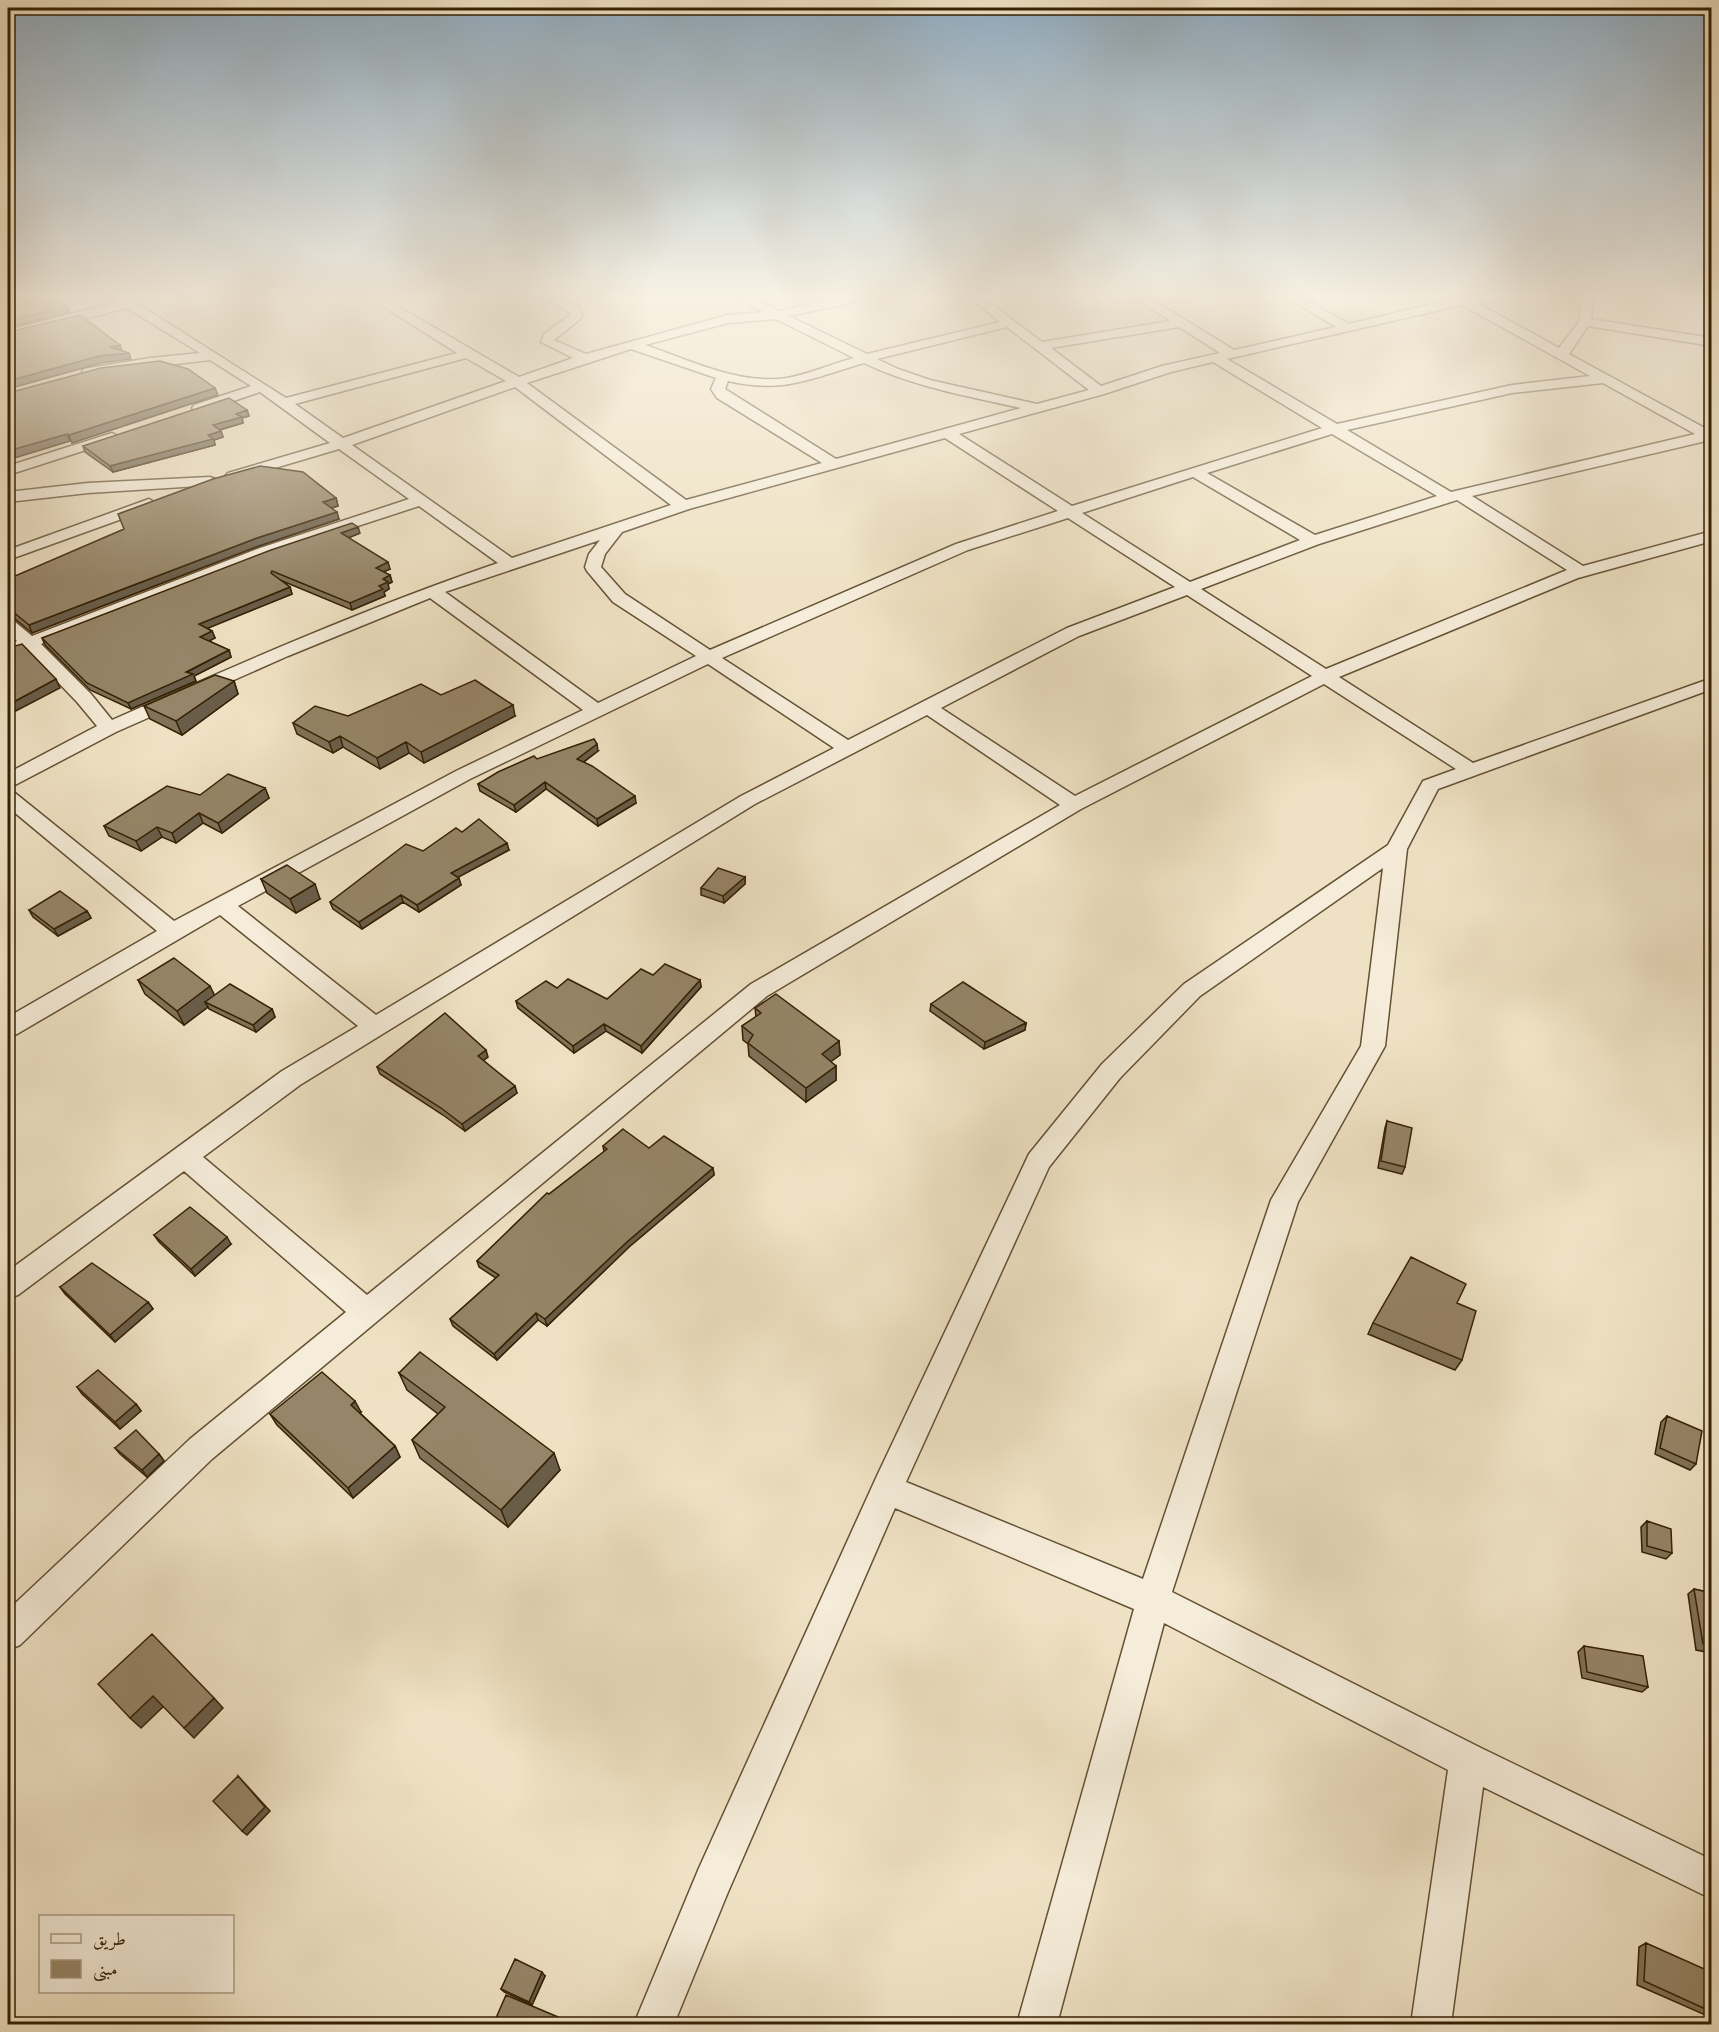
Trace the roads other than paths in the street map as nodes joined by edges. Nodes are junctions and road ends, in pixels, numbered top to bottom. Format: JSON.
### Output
{"nodes":[{"id":1,"x":248,"y":392,"type":"edge"},
{"id":2,"x":268,"y":392,"type":"edge"},
{"id":3,"x":324,"y":392,"type":"edge"},
{"id":4,"x":486,"y":392,"type":"edge"},
{"id":5,"x":531,"y":392,"type":"edge"},
{"id":6,"x":720,"y":392,"type":"edge"},
{"id":7,"x":969,"y":392,"type":"edge"},
{"id":8,"x":1096,"y":392,"type":"edge"},
{"id":9,"x":1272,"y":392,"type":"edge"},
{"id":10,"x":1498,"y":392,"type":"edge"},
{"id":11,"x":1628,"y":392,"type":"edge"},
{"id":12,"x":282,"y":403,"type":"junction"},
{"id":13,"x":1039,"y":408,"type":"junction"},
{"id":14,"x":185,"y":413,"type":"edge"},
{"id":15,"x":1334,"y":429,"type":"junction"},
{"id":16,"x":129,"y":431,"type":"edge"},
{"id":17,"x":947,"y":433,"type":"junction"},
{"id":18,"x":1709,"y":437,"type":"edge"},
{"id":19,"x":341,"y":444,"type":"junction"},
{"id":20,"x":832,"y":463,"type":"junction"},
{"id":21,"x":8,"y":471,"type":"edge"},
{"id":22,"x":1194,"y":471,"type":"junction"},
{"id":23,"x":210,"y":483,"type":"junction"},
{"id":24,"x":1454,"y":496,"type":"junction"},
{"id":25,"x":8,"y":497,"type":"edge"},
{"id":26,"x":420,"y":501,"type":"junction"},
{"id":27,"x":684,"y":506,"type":"junction"},
{"id":28,"x":1070,"y":512,"type":"junction"},
{"id":29,"x":616,"y":530,"type":"junction"},
{"id":30,"x":1712,"y":536,"type":"edge"},
{"id":31,"x":1313,"y":541,"type":"junction"},
{"id":32,"x":8,"y":555,"type":"edge"},
{"id":33,"x":508,"y":564,"type":"junction"},
{"id":34,"x":1581,"y":572,"type":"junction"},
{"id":35,"x":1189,"y":588,"type":"junction"},
{"id":36,"x":432,"y":591,"type":"junction"},
{"id":37,"x":8,"y":625,"type":"edge"},
{"id":38,"x":29,"y":642,"type":"junction"},
{"id":39,"x":8,"y":651,"type":"edge"},
{"id":40,"x":709,"y":657,"type":"junction"},
{"id":41,"x":1327,"y":675,"type":"junction"},
{"id":42,"x":1710,"y":684,"type":"edge"},
{"id":43,"x":927,"y":707,"type":"junction"},
{"id":44,"x":597,"y":711,"type":"junction"},
{"id":45,"x":109,"y":728,"type":"junction"},
{"id":46,"x":847,"y":748,"type":"junction"},
{"id":47,"x":1471,"y":770,"type":"junction"},
{"id":48,"x":8,"y":781,"type":"edge"},
{"id":49,"x":8,"y":798,"type":"edge"},
{"id":50,"x":1074,"y":805,"type":"junction"},
{"id":51,"x":1396,"y":849,"type":"junction"},
{"id":52,"x":222,"y":905,"type":"junction"},
{"id":53,"x":173,"y":932,"type":"junction"},
{"id":54,"x":375,"y":1027,"type":"junction"},
{"id":55,"x":8,"y":1028,"type":"edge"},
{"id":56,"x":184,"y":1156,"type":"junction"},
{"id":57,"x":8,"y":1286,"type":"edge"},
{"id":58,"x":368,"y":1312,"type":"junction"},
{"id":59,"x":887,"y":1489,"type":"junction"},
{"id":60,"x":1153,"y":1600,"type":"junction"},
{"id":61,"x":8,"y":1633,"type":"edge"},
{"id":62,"x":1468,"y":1761,"type":"junction"},
{"id":63,"x":1712,"y":1880,"type":"edge"},
{"id":64,"x":654,"y":2025,"type":"edge"},
{"id":65,"x":1037,"y":2025,"type":"edge"},
{"id":66,"x":1431,"y":2025,"type":"edge"}],
"edges":[{"from":1,"to":14,"type":"street"},
{"from":2,"to":12,"type":"street"},
{"from":3,"to":12,"type":"street"},
{"from":4,"to":19,"type":"street"},
{"from":5,"to":27,"type":"street"},
{"from":6,"to":20,"type":"street"},
{"from":7,"to":13,"type":"street"},
{"from":8,"to":13,"type":"street"},
{"from":9,"to":15,"type":"street"},
{"from":10,"to":15,"type":"street"},
{"from":11,"to":18,"type":"street"},
{"from":12,"to":19,"type":"street"},
{"from":13,"to":17,"type":"street"},
{"from":15,"to":22,"type":"street"},
{"from":15,"to":24,"type":"street"},
{"from":16,"to":21,"type":"street"},
{"from":17,"to":20,"type":"street"},
{"from":17,"to":28,"type":"street"},
{"from":18,"to":24,"type":"street"},
{"from":19,"to":23,"type":"street"},
{"from":19,"to":26,"type":"street"},
{"from":20,"to":27,"type":"street"},
{"from":22,"to":28,"type":"street"},
{"from":22,"to":31,"type":"street"},
{"from":23,"to":25,"type":"street"},
{"from":23,"to":32,"type":"street"},
{"from":24,"to":31,"type":"street"},
{"from":24,"to":34,"type":"street"},
{"from":26,"to":33,"type":"street"},
{"from":26,"to":38,"type":"street"},
{"from":27,"to":29,"type":"street"},
{"from":28,"to":35,"type":"street"},
{"from":28,"to":40,"type":"street"},
{"from":29,"to":33,"type":"street"},
{"from":29,"to":40,"type":"street"},
{"from":30,"to":34,"type":"street"},
{"from":31,"to":35,"type":"street"},
{"from":33,"to":36,"type":"street"},
{"from":34,"to":41,"type":"street"},
{"from":35,"to":41,"type":"street"},
{"from":35,"to":43,"type":"street"},
{"from":36,"to":44,"type":"street"},
{"from":36,"to":45,"type":"street"},
{"from":37,"to":38,"type":"street"},
{"from":38,"to":39,"type":"street"},
{"from":38,"to":45,"type":"street"},
{"from":40,"to":44,"type":"street"},
{"from":40,"to":46,"type":"street"},
{"from":41,"to":47,"type":"street"},
{"from":41,"to":50,"type":"street"},
{"from":42,"to":47,"type":"street"},
{"from":43,"to":46,"type":"street"},
{"from":43,"to":50,"type":"street"},
{"from":44,"to":52,"type":"street"},
{"from":45,"to":48,"type":"street"},
{"from":46,"to":54,"type":"street"},
{"from":47,"to":51,"type":"street"},
{"from":49,"to":53,"type":"street"},
{"from":50,"to":58,"type":"street"},
{"from":51,"to":59,"type":"street"},
{"from":51,"to":60,"type":"street"},
{"from":52,"to":53,"type":"street"},
{"from":52,"to":54,"type":"street"},
{"from":53,"to":55,"type":"street"},
{"from":54,"to":56,"type":"street"},
{"from":56,"to":57,"type":"street"},
{"from":56,"to":58,"type":"street"},
{"from":58,"to":61,"type":"street"},
{"from":59,"to":60,"type":"street"},
{"from":59,"to":64,"type":"street"},
{"from":60,"to":62,"type":"street"},
{"from":60,"to":65,"type":"street"},
{"from":62,"to":63,"type":"street"},
{"from":62,"to":66,"type":"street"}]}
